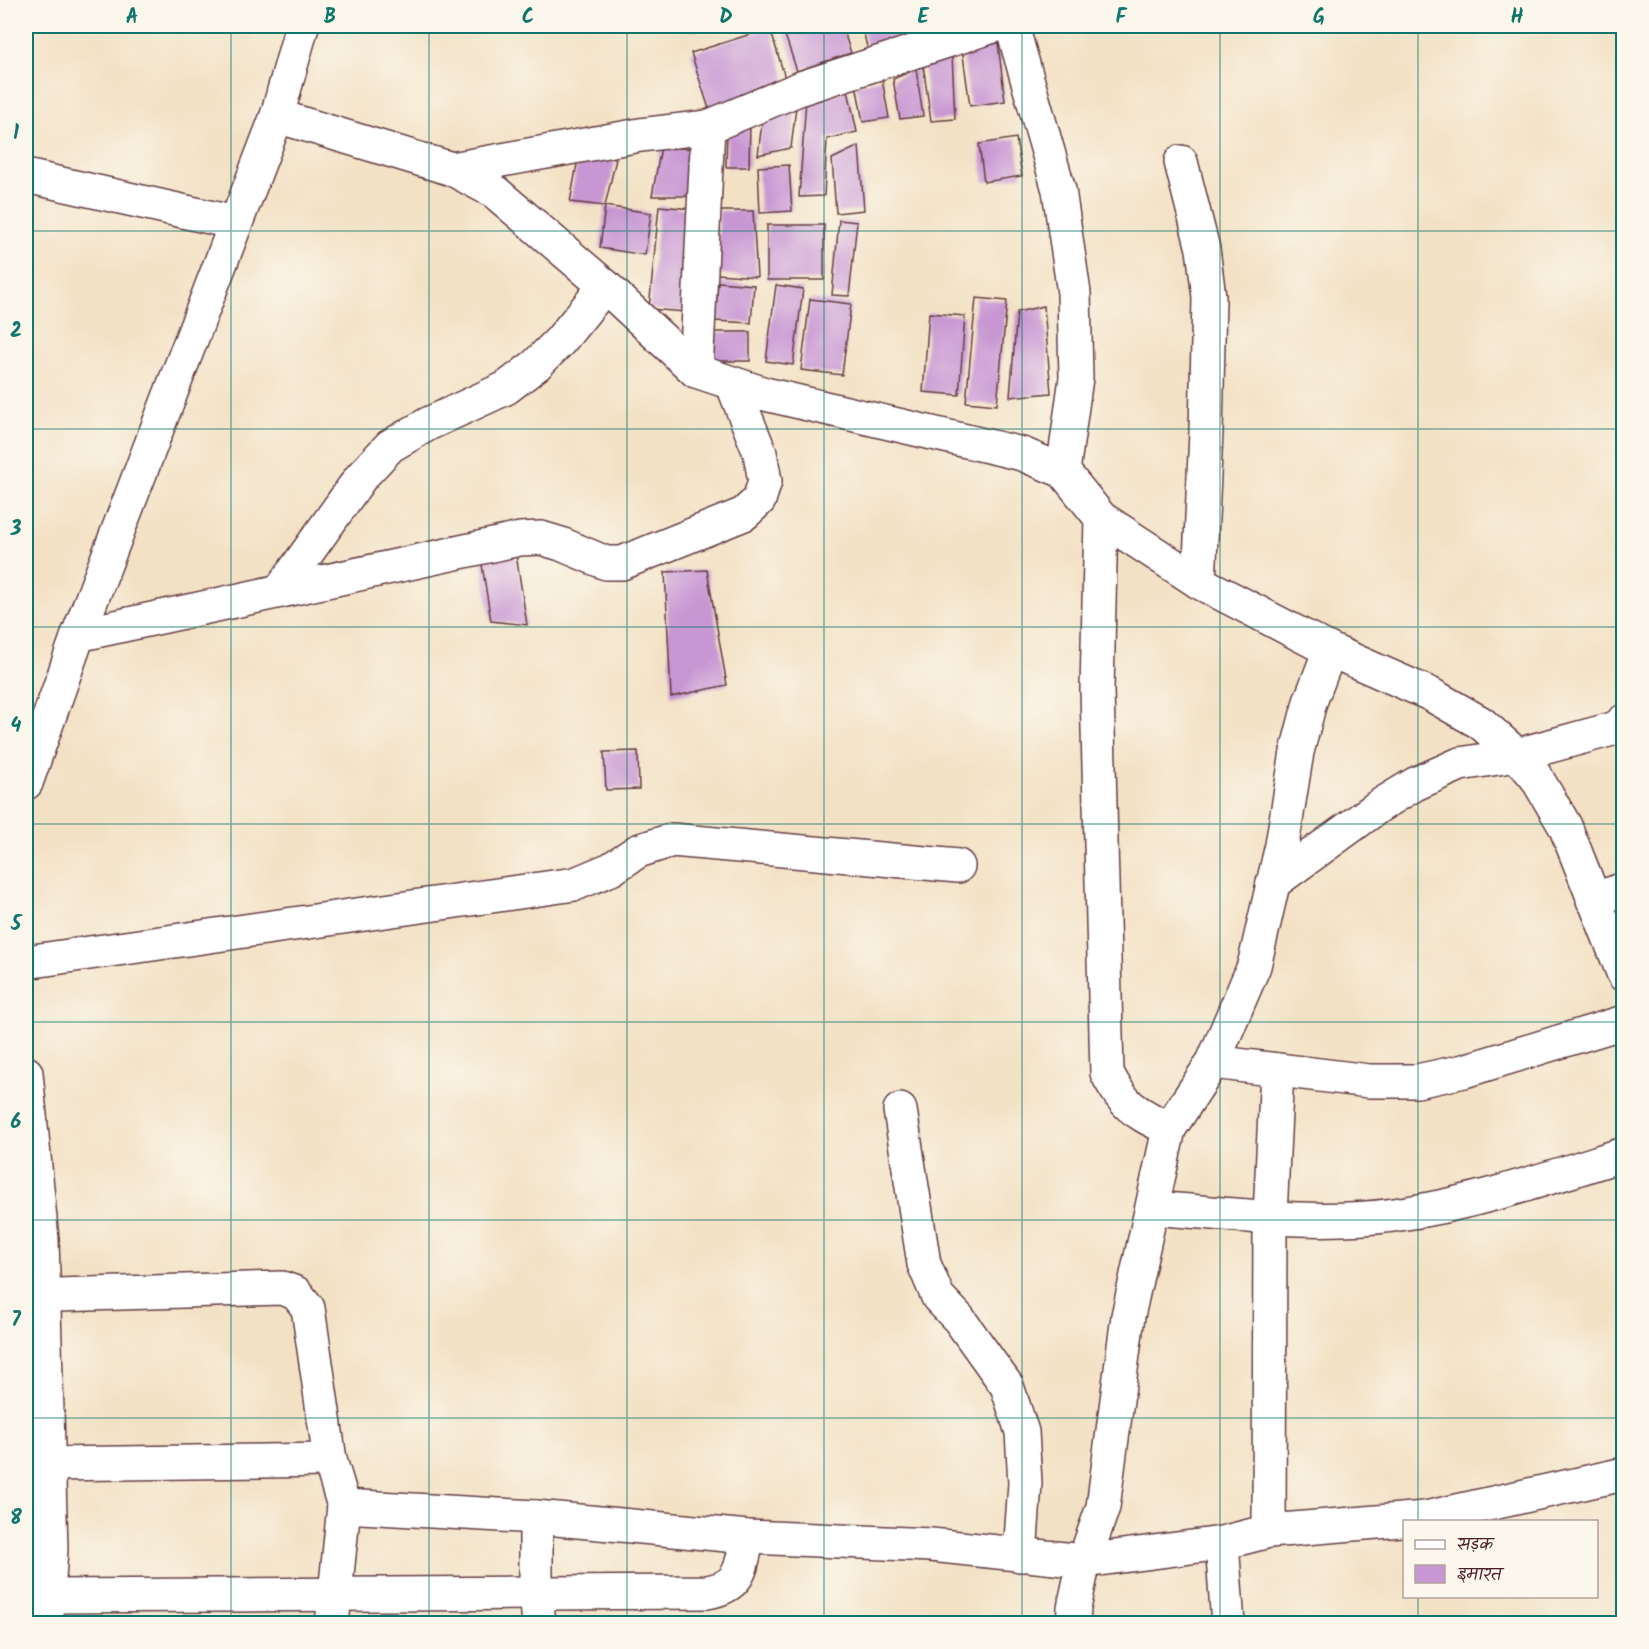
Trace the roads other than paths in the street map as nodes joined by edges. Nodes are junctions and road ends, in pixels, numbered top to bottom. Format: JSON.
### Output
{"nodes":[{"id":1,"x":302,"y":26,"type":"edge"},
{"id":2,"x":996,"y":26,"type":"edge"},
{"id":3,"x":277,"y":116,"type":"junction"},
{"id":4,"x":708,"y":127,"type":"junction"},
{"id":5,"x":1181,"y":162,"type":"dead end"},
{"id":6,"x":452,"y":168,"type":"junction"},
{"id":7,"x":26,"y":176,"type":"edge"},
{"id":8,"x":236,"y":223,"type":"junction"},
{"id":9,"x":605,"y":286,"type":"junction"},
{"id":10,"x":696,"y":371,"type":"junction"},
{"id":11,"x":732,"y":383,"type":"junction"},
{"id":12,"x":1063,"y":471,"type":"junction"},
{"id":13,"x":1101,"y":518,"type":"junction"},
{"id":14,"x":1199,"y":582,"type":"junction"},
{"id":15,"x":280,"y":591,"type":"junction"},
{"id":16,"x":78,"y":635,"type":"junction"},
{"id":17,"x":1330,"y":650,"type":"junction"},
{"id":18,"x":1623,"y":721,"type":"edge"},
{"id":19,"x":1517,"y":754,"type":"junction"},
{"id":20,"x":27,"y":773,"type":"edge"},
{"id":21,"x":958,"y":866,"type":"dead end"},
{"id":22,"x":1273,"y":883,"type":"junction"},
{"id":23,"x":1623,"y":889,"type":"edge"},
{"id":24,"x":1593,"y":900,"type":"junction"},
{"id":25,"x":26,"y":962,"type":"edge"},
{"id":26,"x":1623,"y":975,"type":"edge"},
{"id":27,"x":1623,"y":1022,"type":"edge"},
{"id":28,"x":1213,"y":1062,"type":"junction"},
{"id":29,"x":1277,"y":1070,"type":"junction"},
{"id":30,"x":26,"y":1073,"type":"edge"},
{"id":31,"x":900,"y":1110,"type":"dead end"},
{"id":32,"x":1169,"y":1129,"type":"junction"},
{"id":33,"x":1623,"y":1154,"type":"edge"},
{"id":34,"x":1153,"y":1208,"type":"junction"},
{"id":35,"x":1270,"y":1216,"type":"junction"},
{"id":36,"x":34,"y":1295,"type":"edge"},
{"id":37,"x":330,"y":1460,"type":"junction"},
{"id":38,"x":49,"y":1464,"type":"junction"},
{"id":39,"x":1623,"y":1474,"type":"edge"},
{"id":40,"x":344,"y":1506,"type":"junction"},
{"id":41,"x":536,"y":1516,"type":"junction"},
{"id":42,"x":1269,"y":1531,"type":"junction"},
{"id":43,"x":748,"y":1537,"type":"junction"},
{"id":44,"x":1222,"y":1543,"type":"junction"},
{"id":45,"x":1020,"y":1555,"type":"junction"},
{"id":46,"x":1084,"y":1561,"type":"junction"},
{"id":47,"x":538,"y":1608,"type":"edge"},
{"id":48,"x":333,"y":1609,"type":"edge"},
{"id":49,"x":47,"y":1610,"type":"edge"},
{"id":50,"x":1074,"y":1623,"type":"edge"},
{"id":51,"x":1228,"y":1623,"type":"edge"}],
"edges":[{"from":1,"to":3,"type":"street"},
{"from":2,"to":4,"type":"street"},
{"from":2,"to":12,"type":"street"},
{"from":3,"to":6,"type":"street"},
{"from":3,"to":8,"type":"street"},
{"from":4,"to":6,"type":"street"},
{"from":4,"to":10,"type":"street"},
{"from":5,"to":14,"type":"street"},
{"from":6,"to":9,"type":"street"},
{"from":7,"to":8,"type":"street"},
{"from":8,"to":16,"type":"street"},
{"from":9,"to":10,"type":"street"},
{"from":9,"to":15,"type":"street"},
{"from":10,"to":11,"type":"street"},
{"from":11,"to":12,"type":"street"},
{"from":11,"to":15,"type":"street"},
{"from":12,"to":13,"type":"street"},
{"from":13,"to":14,"type":"street"},
{"from":13,"to":32,"type":"street"},
{"from":14,"to":17,"type":"street"},
{"from":15,"to":16,"type":"street"},
{"from":16,"to":20,"type":"street"},
{"from":17,"to":19,"type":"street"},
{"from":17,"to":22,"type":"street"},
{"from":18,"to":19,"type":"street"},
{"from":19,"to":22,"type":"street"},
{"from":19,"to":24,"type":"street"},
{"from":21,"to":25,"type":"street"},
{"from":22,"to":28,"type":"street"},
{"from":23,"to":24,"type":"street"},
{"from":24,"to":26,"type":"street"},
{"from":27,"to":29,"type":"street"},
{"from":28,"to":29,"type":"street"},
{"from":28,"to":32,"type":"street"},
{"from":29,"to":35,"type":"street"},
{"from":30,"to":36,"type":"street"},
{"from":31,"to":45,"type":"street"},
{"from":32,"to":34,"type":"street"},
{"from":33,"to":35,"type":"street"},
{"from":34,"to":35,"type":"street"},
{"from":34,"to":46,"type":"street"},
{"from":35,"to":42,"type":"street"},
{"from":36,"to":37,"type":"street"},
{"from":36,"to":38,"type":"street"},
{"from":37,"to":38,"type":"street"},
{"from":37,"to":40,"type":"street"},
{"from":38,"to":49,"type":"street"},
{"from":39,"to":42,"type":"street"},
{"from":40,"to":41,"type":"street"},
{"from":40,"to":48,"type":"street"},
{"from":41,"to":43,"type":"street"},
{"from":41,"to":47,"type":"street"},
{"from":42,"to":44,"type":"street"},
{"from":43,"to":45,"type":"street"},
{"from":43,"to":47,"type":"street"},
{"from":44,"to":46,"type":"street"},
{"from":44,"to":51,"type":"street"},
{"from":45,"to":46,"type":"street"},
{"from":46,"to":50,"type":"street"},
{"from":47,"to":48,"type":"street"},
{"from":48,"to":49,"type":"street"}]}
